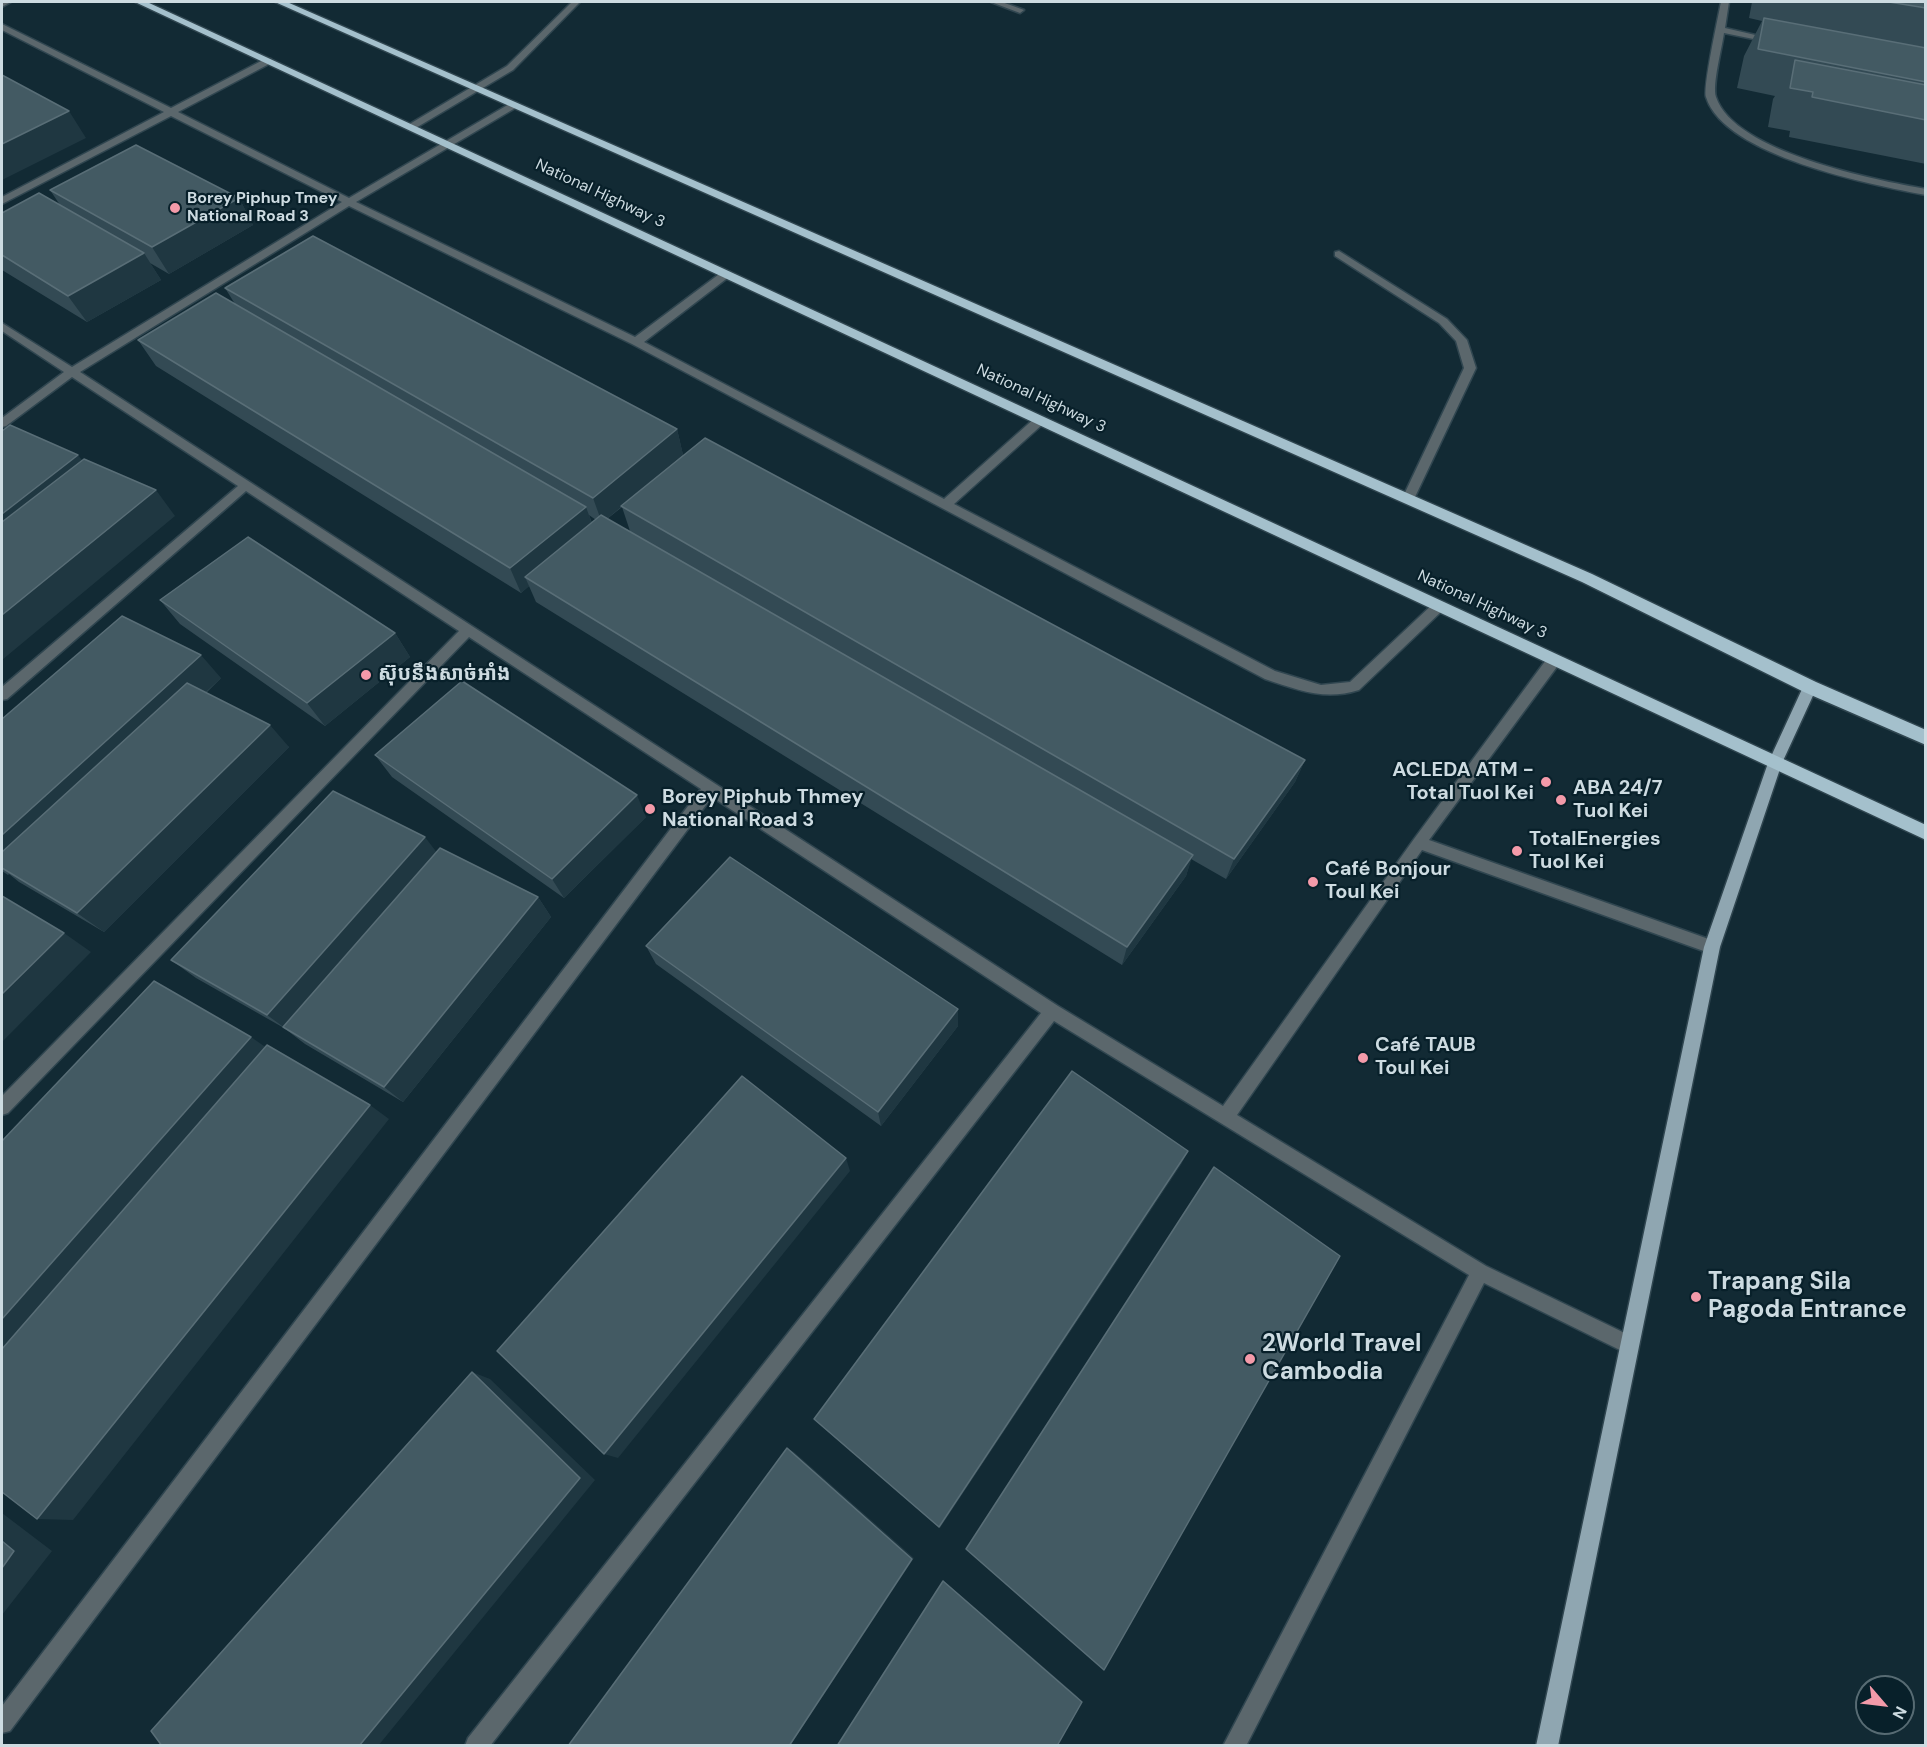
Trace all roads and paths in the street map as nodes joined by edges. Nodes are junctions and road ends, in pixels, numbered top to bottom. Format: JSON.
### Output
{"nodes":[{"id":1,"x":7,"y":2,"type":"edge"},
{"id":2,"x":140,"y":2,"type":"edge"},
{"id":3,"x":280,"y":2,"type":"edge"},
{"id":4,"x":576,"y":2,"type":"edge"},
{"id":5,"x":994,"y":2,"type":"edge"},
{"id":6,"x":1725,"y":2,"type":"edge"},
{"id":7,"x":2,"y":4,"type":"edge"},
{"id":8,"x":1020,"y":10,"type":"dead end"},
{"id":9,"x":2,"y":27,"type":"edge"},
{"id":10,"x":1720,"y":30,"type":"junction"},
{"id":11,"x":1789,"y":43,"type":"edge"},
{"id":12,"x":268,"y":61,"type":"junction"},
{"id":13,"x":479,"y":89,"type":"junction"},
{"id":14,"x":514,"y":105,"type":"junction"},
{"id":15,"x":170,"y":112,"type":"junction"},
{"id":16,"x":411,"y":127,"type":"junction"},
{"id":17,"x":447,"y":144,"type":"junction"},
{"id":18,"x":1926,"y":192,"type":"edge"},
{"id":19,"x":2,"y":201,"type":"edge"},
{"id":20,"x":349,"y":202,"type":"junction"},
{"id":21,"x":1339,"y":254,"type":"dead end"},
{"id":22,"x":726,"y":274,"type":"junction"},
{"id":23,"x":2,"y":326,"type":"edge"},
{"id":24,"x":636,"y":342,"type":"junction"},
{"id":25,"x":72,"y":372,"type":"junction"},
{"id":26,"x":1040,"y":420,"type":"junction"},
{"id":27,"x":2,"y":423,"type":"edge"},
{"id":28,"x":246,"y":485,"type":"junction"},
{"id":29,"x":1408,"y":499,"type":"junction"},
{"id":30,"x":945,"y":505,"type":"junction"},
{"id":31,"x":1439,"y":606,"type":"junction"},
{"id":32,"x":468,"y":630,"type":"junction"},
{"id":33,"x":1554,"y":660,"type":"junction"},
{"id":34,"x":1810,"y":687,"type":"junction"},
{"id":35,"x":2,"y":695,"type":"edge"},
{"id":36,"x":1926,"y":738,"type":"edge"},
{"id":37,"x":1775,"y":763,"type":"junction"},
{"id":38,"x":710,"y":788,"type":"junction"},
{"id":39,"x":1926,"y":833,"type":"edge"},
{"id":40,"x":1419,"y":843,"type":"junction"},
{"id":41,"x":1712,"y":947,"type":"junction"},
{"id":42,"x":1052,"y":1011,"type":"junction"},
{"id":43,"x":2,"y":1107,"type":"edge"},
{"id":44,"x":1226,"y":1116,"type":"junction"},
{"id":45,"x":1480,"y":1272,"type":"junction"},
{"id":46,"x":1628,"y":1345,"type":"junction"},
{"id":47,"x":2,"y":1723,"type":"edge"},
{"id":48,"x":476,"y":1746,"type":"edge"},
{"id":49,"x":1234,"y":1746,"type":"edge"},
{"id":50,"x":1546,"y":1746,"type":"edge"}],
"edges":[{"from":1,"to":7,"type":"street"},
{"from":2,"to":12,"type":"highway","name":"National Highway 3"},
{"from":3,"to":13,"type":"highway"},
{"from":4,"to":13,"type":"street"},
{"from":5,"to":8,"type":"street"},
{"from":6,"to":10,"type":"street"},
{"from":9,"to":15,"type":"street"},
{"from":10,"to":11,"type":"street"},
{"from":10,"to":18,"type":"street"},
{"from":12,"to":15,"type":"street"},
{"from":12,"to":16,"type":"highway","name":"National Highway 3"},
{"from":13,"to":14,"type":"highway"},
{"from":13,"to":16,"type":"street"},
{"from":14,"to":17,"type":"street"},
{"from":14,"to":29,"type":"highway"},
{"from":15,"to":19,"type":"street"},
{"from":15,"to":20,"type":"street"},
{"from":16,"to":17,"type":"highway","name":"National Highway 3"},
{"from":17,"to":20,"type":"street"},
{"from":17,"to":22,"type":"highway","name":"National Highway 3"},
{"from":20,"to":24,"type":"street"},
{"from":20,"to":25,"type":"street"},
{"from":21,"to":29,"type":"street"},
{"from":22,"to":24,"type":"street"},
{"from":22,"to":26,"type":"highway","name":"National Highway 3"},
{"from":23,"to":25,"type":"street"},
{"from":24,"to":30,"type":"street"},
{"from":25,"to":27,"type":"street"},
{"from":25,"to":28,"type":"street"},
{"from":26,"to":30,"type":"street"},
{"from":26,"to":31,"type":"highway","name":"National Highway 3"},
{"from":28,"to":32,"type":"street"},
{"from":28,"to":35,"type":"street"},
{"from":29,"to":34,"type":"highway"},
{"from":30,"to":31,"type":"street"},
{"from":31,"to":33,"type":"highway","name":"National Highway 3"},
{"from":32,"to":38,"type":"street"},
{"from":32,"to":43,"type":"street"},
{"from":33,"to":37,"type":"highway","name":"National Highway 3"},
{"from":33,"to":40,"type":"street"},
{"from":34,"to":36,"type":"highway"},
{"from":34,"to":37,"type":"main road"},
{"from":37,"to":39,"type":"highway","name":"National Highway 3"},
{"from":37,"to":41,"type":"main road"},
{"from":38,"to":42,"type":"street"},
{"from":38,"to":47,"type":"street"},
{"from":40,"to":41,"type":"street"},
{"from":40,"to":44,"type":"street"},
{"from":41,"to":46,"type":"main road"},
{"from":42,"to":44,"type":"street"},
{"from":42,"to":48,"type":"street"},
{"from":44,"to":45,"type":"street"},
{"from":45,"to":46,"type":"street"},
{"from":45,"to":49,"type":"street"},
{"from":46,"to":50,"type":"main road"}]}
